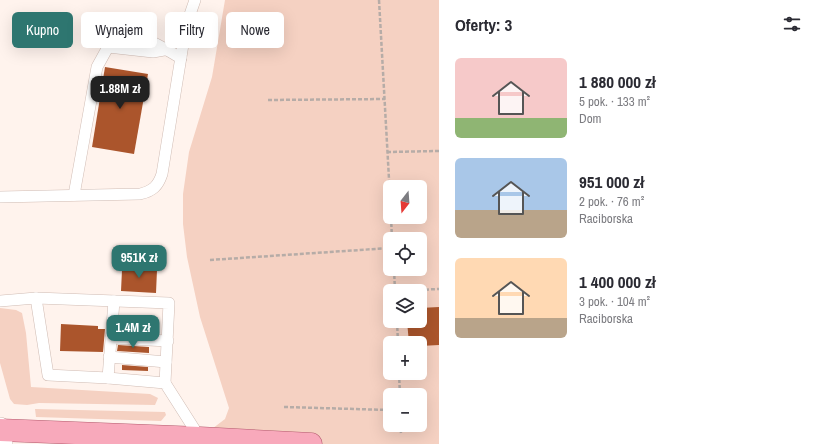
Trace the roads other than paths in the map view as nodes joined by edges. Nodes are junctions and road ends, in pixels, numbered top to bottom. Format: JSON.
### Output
{"nodes":[{"id":1,"x":195,"y":0,"type":"edge"},
{"id":2,"x":181,"y":58,"type":"junction"},
{"id":3,"x":74,"y":195,"type":"junction"},
{"id":4,"x":0,"y":197,"type":"edge"},
{"id":5,"x":36,"y":298,"type":"junction"},
{"id":6,"x":0,"y":301,"type":"edge"},
{"id":7,"x":114,"y":301,"type":"junction"},
{"id":8,"x":111,"y":338,"type":"junction"},
{"id":9,"x":168,"y":341,"type":"junction"},
{"id":10,"x":109,"y":357,"type":"junction"},
{"id":11,"x":166,"y":362,"type":"junction"},
{"id":12,"x":108,"y":378,"type":"junction"},
{"id":13,"x":165,"y":383,"type":"junction"},
{"id":14,"x":1,"y":433,"type":"edge"},
{"id":15,"x":200,"y":438,"type":"junction"},
{"id":16,"x":277,"y":443,"type":"edge"},
{"id":17,"x":311,"y":444,"type":"edge"}],
"edges":[{"from":1,"to":2,"type":"lane"},
{"from":2,"to":3,"type":"lane"},
{"from":2,"to":3,"type":"lane"},
{"from":3,"to":4,"type":"lane"},
{"from":5,"to":6,"type":"lane"},
{"from":5,"to":7,"type":"lane"},
{"from":5,"to":12,"type":"lane"},
{"from":7,"to":8,"type":"lane"},
{"from":7,"to":9,"type":"lane"},
{"from":8,"to":9,"type":"lane"},
{"from":8,"to":10,"type":"lane"},
{"from":9,"to":11,"type":"lane"},
{"from":10,"to":11,"type":"lane"},
{"from":10,"to":12,"type":"lane"},
{"from":11,"to":13,"type":"lane"},
{"from":12,"to":13,"type":"lane"},
{"from":13,"to":15,"type":"lane"},
{"from":14,"to":15,"type":"main road"},
{"from":15,"to":16,"type":"main road"},
{"from":16,"to":17,"type":"main road"}]}
